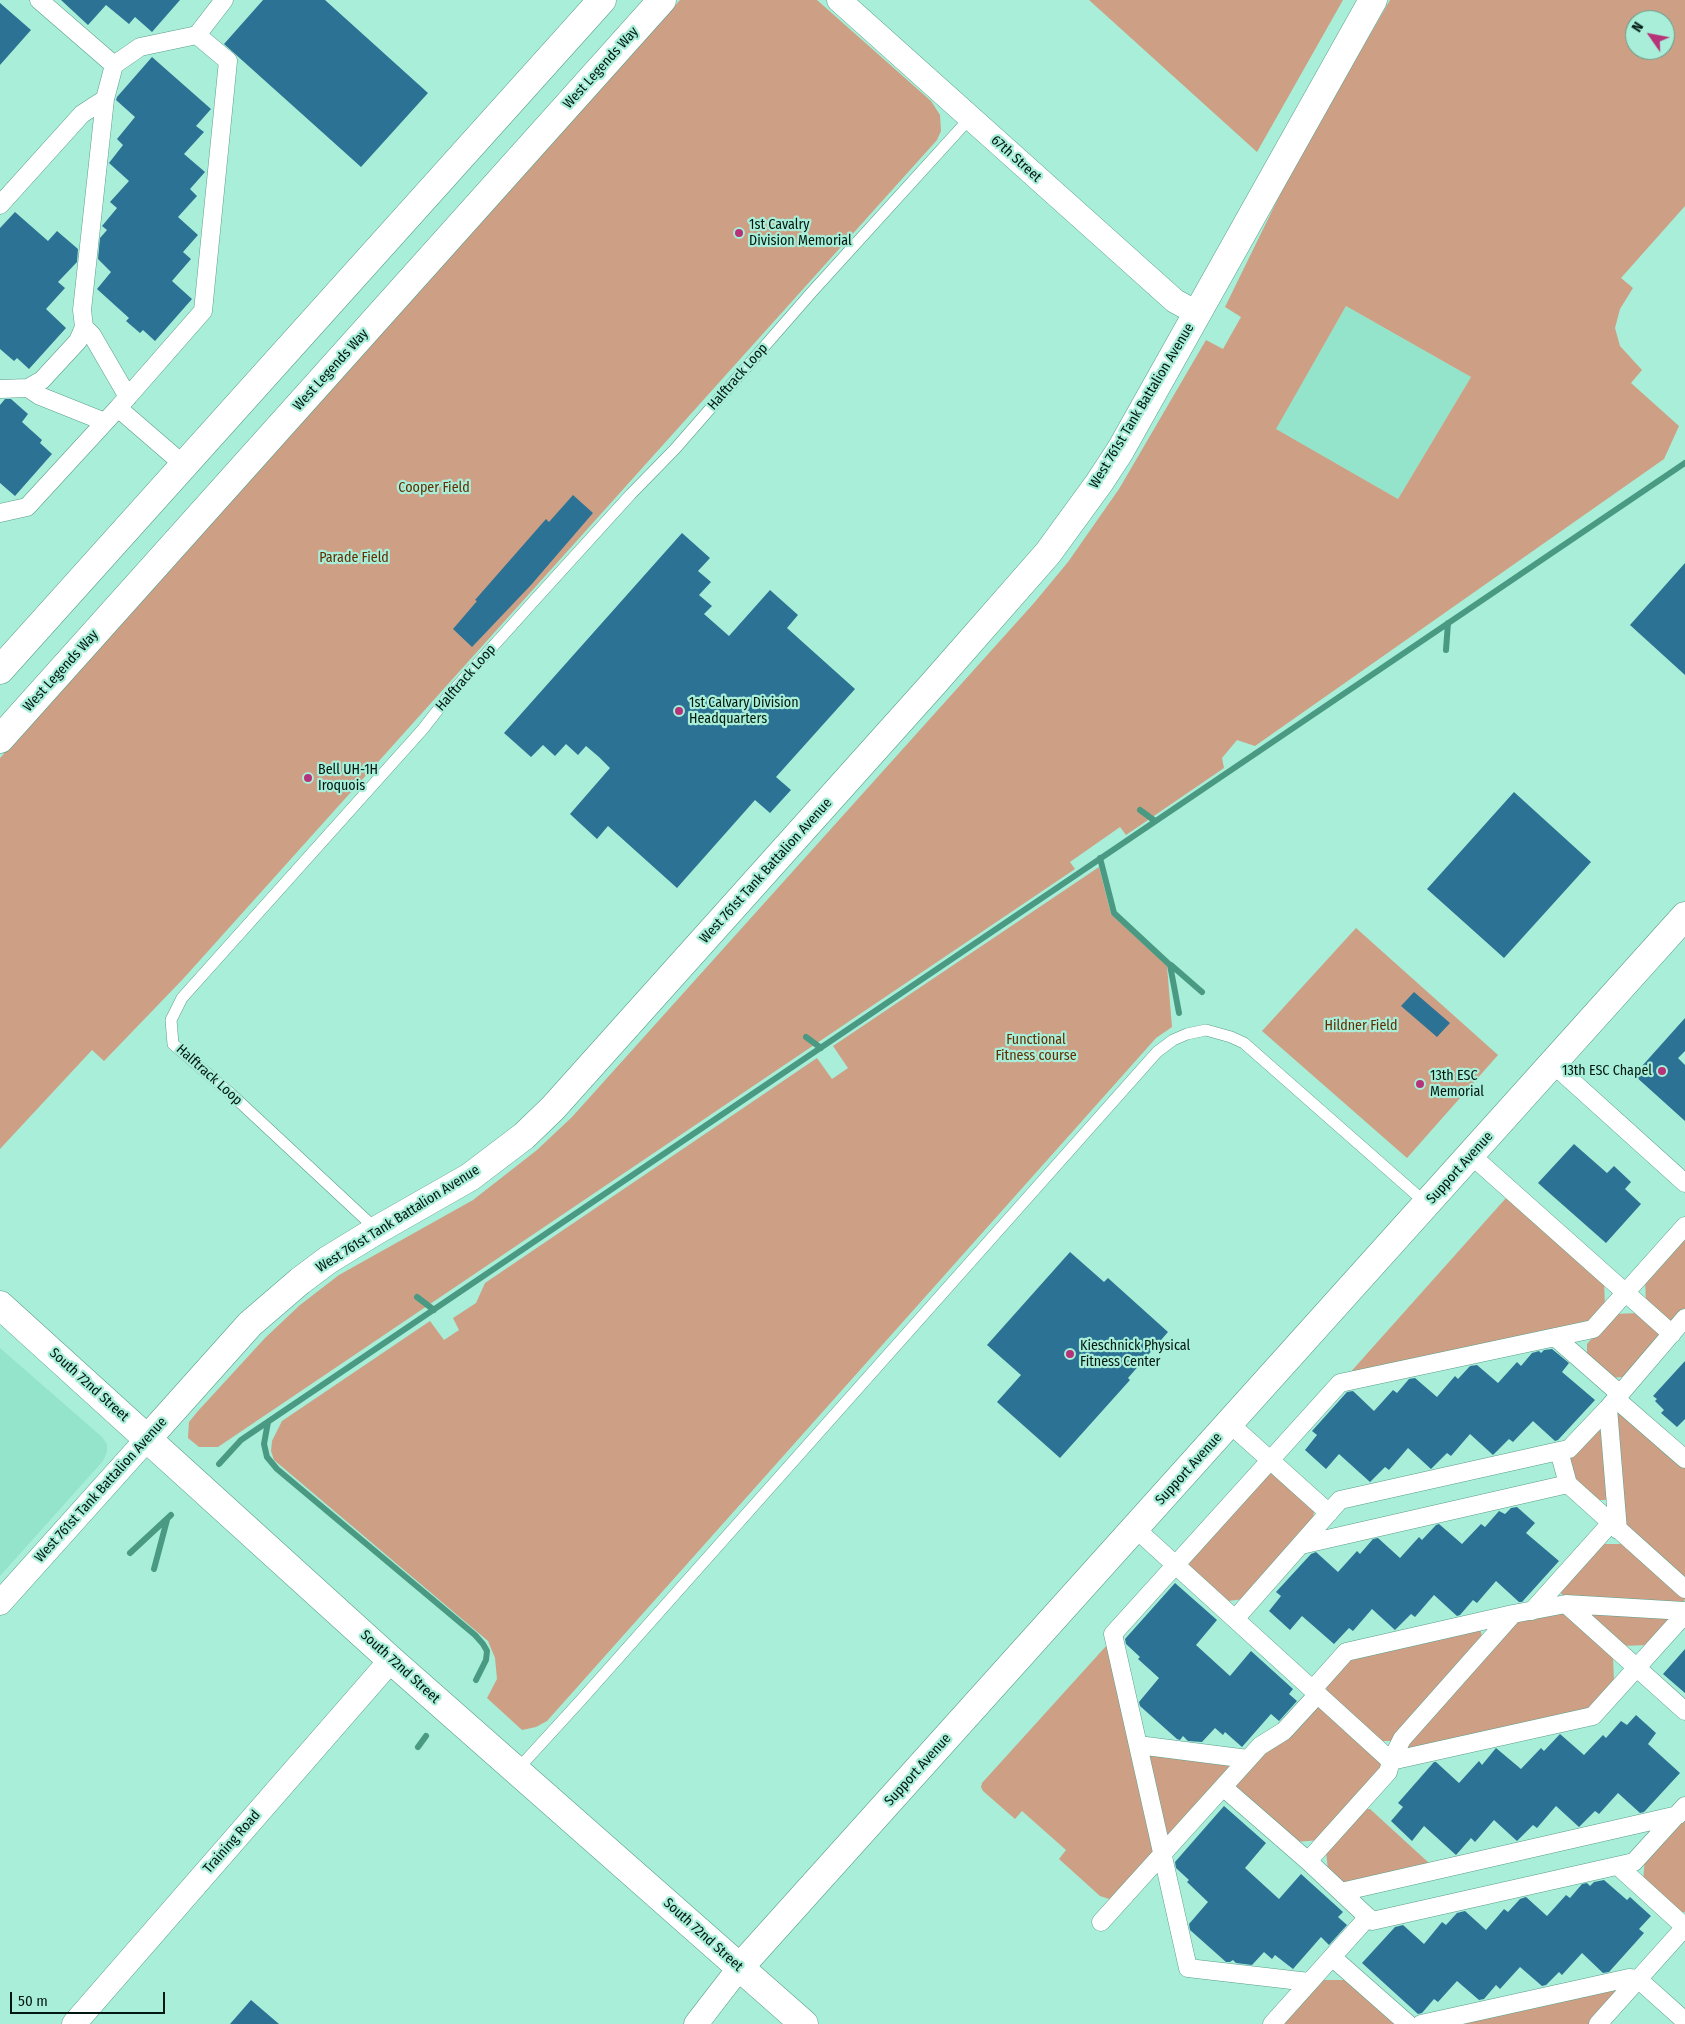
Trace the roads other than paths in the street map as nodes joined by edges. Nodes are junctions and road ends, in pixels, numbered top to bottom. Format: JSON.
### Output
{"nodes":[{"id":1,"x":39,"y":0,"type":"edge"},
{"id":2,"x":224,"y":0,"type":"edge"},
{"id":3,"x":602,"y":0,"type":"edge"},
{"id":4,"x":662,"y":0,"type":"edge"},
{"id":5,"x":839,"y":0,"type":"edge"},
{"id":6,"x":1372,"y":0,"type":"edge"},
{"id":7,"x":197,"y":35,"type":"junction"},
{"id":8,"x":114,"y":65,"type":"junction"},
{"id":9,"x":105,"y":99,"type":"junction"},
{"id":10,"x":970,"y":118,"type":"junction"},
{"id":11,"x":0,"y":205,"type":"edge"},
{"id":12,"x":1197,"y":313,"type":"junction"},
{"id":13,"x":84,"y":327,"type":"junction"},
{"id":14,"x":28,"y":388,"type":"junction"},
{"id":15,"x":0,"y":389,"type":"edge"},
{"id":16,"x":123,"y":402,"type":"junction"},
{"id":17,"x":106,"y":422,"type":"junction"},
{"id":18,"x":184,"y":465,"type":"junction"},
{"id":19,"x":0,"y":513,"type":"edge"},
{"id":20,"x":0,"y":670,"type":"edge"},
{"id":21,"x":0,"y":739,"type":"edge"},
{"id":22,"x":1685,"y":916,"type":"edge"},
{"id":23,"x":1553,"y":1064,"type":"junction"},
{"id":24,"x":1471,"y":1155,"type":"junction"},
{"id":25,"x":1685,"y":1183,"type":"edge"},
{"id":26,"x":1427,"y":1204,"type":"junction"},
{"id":27,"x":1685,"y":1226,"type":"edge"},
{"id":28,"x":377,"y":1230,"type":"junction"},
{"id":29,"x":1626,"y":1292,"type":"junction"},
{"id":30,"x":0,"y":1305,"type":"edge"},
{"id":31,"x":1685,"y":1318,"type":"edge"},
{"id":32,"x":1672,"y":1334,"type":"junction"},
{"id":33,"x":1555,"y":1337,"type":"junction"},
{"id":34,"x":1615,"y":1400,"type":"junction"},
{"id":35,"x":1230,"y":1424,"type":"junction"},
{"id":36,"x":148,"y":1438,"type":"junction"},
{"id":37,"x":1559,"y":1451,"type":"junction"},
{"id":38,"x":1685,"y":1459,"type":"edge"},
{"id":39,"x":1270,"y":1460,"type":"junction"},
{"id":40,"x":1568,"y":1484,"type":"junction"},
{"id":41,"x":1329,"y":1513,"type":"junction"},
{"id":42,"x":1614,"y":1527,"type":"junction"},
{"id":43,"x":1136,"y":1529,"type":"junction"},
{"id":44,"x":1301,"y":1544,"type":"junction"},
{"id":45,"x":1176,"y":1565,"type":"junction"},
{"id":46,"x":1685,"y":1589,"type":"edge"},
{"id":47,"x":0,"y":1603,"type":"edge"},
{"id":48,"x":1566,"y":1604,"type":"junction"},
{"id":49,"x":1532,"y":1611,"type":"junction"},
{"id":50,"x":1685,"y":1612,"type":"edge"},
{"id":51,"x":1513,"y":1614,"type":"junction"},
{"id":52,"x":1235,"y":1619,"type":"junction"},
{"id":53,"x":392,"y":1660,"type":"junction"},
{"id":54,"x":1636,"y":1668,"type":"junction"},
{"id":55,"x":1315,"y":1691,"type":"junction"},
{"id":56,"x":1685,"y":1711,"type":"edge"},
{"id":57,"x":1138,"y":1745,"type":"junction"},
{"id":58,"x":1248,"y":1759,"type":"junction"},
{"id":59,"x":1391,"y":1761,"type":"junction"},
{"id":60,"x":517,"y":1770,"type":"junction"},
{"id":61,"x":1223,"y":1786,"type":"junction"},
{"id":62,"x":1681,"y":1810,"type":"edge"},
{"id":63,"x":1162,"y":1854,"type":"junction"},
{"id":64,"x":1308,"y":1861,"type":"junction"},
{"id":65,"x":1618,"y":1866,"type":"junction"},
{"id":66,"x":1341,"y":1892,"type":"junction"},
{"id":67,"x":1368,"y":1917,"type":"junction"},
{"id":68,"x":1101,"y":1922,"type":"dead end"},
{"id":69,"x":1685,"y":1927,"type":"edge"},
{"id":70,"x":1332,"y":1957,"type":"junction"},
{"id":71,"x":740,"y":1968,"type":"junction"},
{"id":72,"x":1638,"y":1979,"type":"junction"},
{"id":73,"x":1309,"y":1982,"type":"junction"},
{"id":74,"x":1685,"y":2021,"type":"edge"},
{"id":75,"x":74,"y":2024,"type":"edge"},
{"id":76,"x":696,"y":2024,"type":"edge"},
{"id":77,"x":804,"y":2024,"type":"edge"},
{"id":78,"x":1272,"y":2024,"type":"edge"},
{"id":79,"x":1408,"y":2024,"type":"edge"},
{"id":80,"x":1421,"y":2024,"type":"edge"},
{"id":81,"x":1598,"y":2024,"type":"edge"}],
"edges":[{"from":1,"to":8,"type":"street"},
{"from":2,"to":7,"type":"street"},
{"from":3,"to":18,"type":"street"},
{"from":4,"to":21,"type":"street","name":"West Legends Way"},
{"from":5,"to":10,"type":"street","name":"67th Street"},
{"from":6,"to":12,"type":"street","name":"West 761st Tank Battalion Avenue"},
{"from":7,"to":8,"type":"street"},
{"from":7,"to":16,"type":"street"},
{"from":8,"to":9,"type":"street"},
{"from":9,"to":11,"type":"street"},
{"from":9,"to":13,"type":"street"},
{"from":10,"to":12,"type":"street","name":"67th Street"},
{"from":10,"to":28,"type":"lane","name":"Halftrack Loop"},
{"from":12,"to":28,"type":"street","name":"West 761st Tank Battalion Avenue"},
{"from":13,"to":14,"type":"street"},
{"from":13,"to":16,"type":"street"},
{"from":14,"to":15,"type":"street"},
{"from":14,"to":17,"type":"street"},
{"from":16,"to":17,"type":"street"},
{"from":16,"to":18,"type":"street"},
{"from":17,"to":19,"type":"street"},
{"from":18,"to":20,"type":"street"},
{"from":22,"to":23,"type":"street","name":"Support Avenue"},
{"from":23,"to":24,"type":"street","name":"Support Avenue"},
{"from":23,"to":25,"type":"street"},
{"from":24,"to":26,"type":"street","name":"Support Avenue"},
{"from":24,"to":29,"type":"street"},
{"from":26,"to":35,"type":"street","name":"Support Avenue"},
{"from":26,"to":60,"type":"lane"},
{"from":27,"to":29,"type":"street"},
{"from":28,"to":36,"type":"street","name":"West 761st Tank Battalion Avenue"},
{"from":29,"to":32,"type":"street"},
{"from":29,"to":33,"type":"street"},
{"from":30,"to":36,"type":"street","name":"South 72nd Street"},
{"from":31,"to":32,"type":"street"},
{"from":32,"to":34,"type":"street"},
{"from":33,"to":34,"type":"street"},
{"from":33,"to":39,"type":"street"},
{"from":34,"to":37,"type":"street"},
{"from":34,"to":38,"type":"street"},
{"from":34,"to":42,"type":"street"},
{"from":35,"to":39,"type":"street"},
{"from":35,"to":43,"type":"street","name":"Support Avenue"},
{"from":36,"to":47,"type":"street","name":"West 761st Tank Battalion Avenue"},
{"from":36,"to":53,"type":"street","name":"South 72nd Street"},
{"from":37,"to":40,"type":"street"},
{"from":37,"to":41,"type":"street"},
{"from":39,"to":41,"type":"street"},
{"from":39,"to":45,"type":"street"},
{"from":40,"to":42,"type":"street"},
{"from":40,"to":44,"type":"street"},
{"from":41,"to":44,"type":"street"},
{"from":42,"to":46,"type":"street"},
{"from":42,"to":49,"type":"street"},
{"from":43,"to":45,"type":"street"},
{"from":43,"to":71,"type":"street","name":"Support Avenue"},
{"from":44,"to":52,"type":"street"},
{"from":45,"to":52,"type":"street"},
{"from":45,"to":57,"type":"street"},
{"from":48,"to":49,"type":"street"},
{"from":48,"to":50,"type":"street"},
{"from":48,"to":54,"type":"street"},
{"from":49,"to":51,"type":"street"},
{"from":50,"to":54,"type":"street"},
{"from":51,"to":55,"type":"street"},
{"from":51,"to":59,"type":"street"},
{"from":52,"to":55,"type":"street"},
{"from":53,"to":60,"type":"street","name":"South 72nd Street"},
{"from":53,"to":75,"type":"street","name":"Training Road"},
{"from":54,"to":56,"type":"street"},
{"from":54,"to":59,"type":"street"},
{"from":55,"to":58,"type":"street"},
{"from":55,"to":59,"type":"street"},
{"from":57,"to":58,"type":"street"},
{"from":57,"to":63,"type":"street"},
{"from":58,"to":61,"type":"street"},
{"from":59,"to":64,"type":"street"},
{"from":60,"to":71,"type":"street","name":"South 72nd Street"},
{"from":61,"to":63,"type":"street"},
{"from":61,"to":64,"type":"street"},
{"from":62,"to":65,"type":"street"},
{"from":62,"to":66,"type":"street"},
{"from":63,"to":68,"type":"street"},
{"from":63,"to":73,"type":"street"},
{"from":64,"to":66,"type":"street"},
{"from":65,"to":67,"type":"street"},
{"from":65,"to":69,"type":"street"},
{"from":66,"to":67,"type":"street"},
{"from":67,"to":70,"type":"street"},
{"from":69,"to":72,"type":"street"},
{"from":70,"to":73,"type":"street"},
{"from":70,"to":79,"type":"street"},
{"from":71,"to":76,"type":"street","name":"Support Avenue"},
{"from":71,"to":77,"type":"street","name":"South 72nd Street"},
{"from":72,"to":74,"type":"street"},
{"from":72,"to":80,"type":"street"},
{"from":72,"to":81,"type":"street"},
{"from":73,"to":78,"type":"street"}]}
